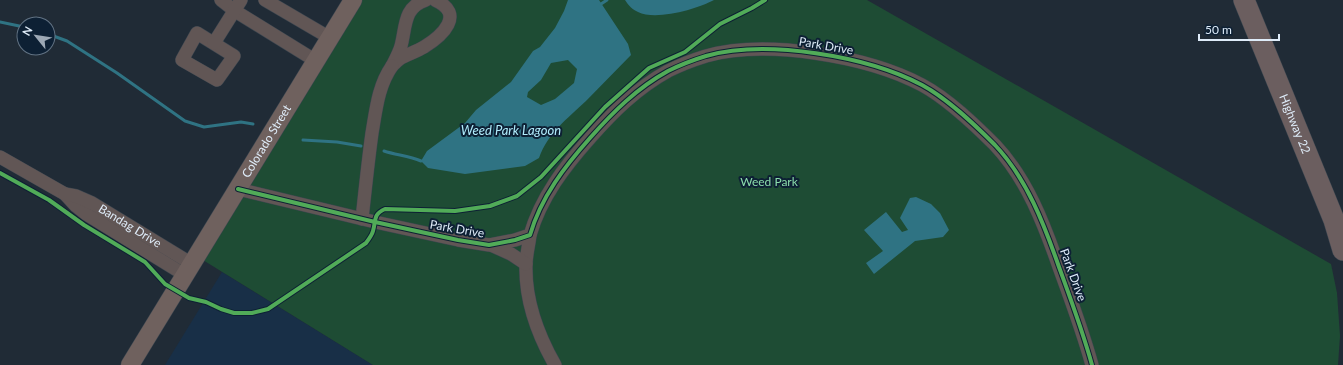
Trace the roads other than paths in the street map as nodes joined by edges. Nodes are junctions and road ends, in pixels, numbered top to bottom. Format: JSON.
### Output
{"nodes":[{"id":1,"x":221,"y":0,"type":"edge"},
{"id":2,"x":265,"y":0,"type":"edge"},
{"id":3,"x":353,"y":0,"type":"edge"},
{"id":4,"x":426,"y":0,"type":"edge"},
{"id":5,"x":436,"y":0,"type":"edge"},
{"id":6,"x":1244,"y":0,"type":"edge"},
{"id":7,"x":238,"y":5,"type":"edge"},
{"id":8,"x":330,"y":38,"type":"junction"},
{"id":9,"x":214,"y":43,"type":"dead end"},
{"id":10,"x":316,"y":61,"type":"junction"},
{"id":11,"x":392,"y":66,"type":"junction"},
{"id":12,"x":0,"y":157,"type":"edge"},
{"id":13,"x":238,"y":189,"type":"junction"},
{"id":14,"x":362,"y":219,"type":"junction"},
{"id":15,"x":530,"y":235,"type":"junction"},
{"id":16,"x":489,"y":245,"type":"junction"},
{"id":17,"x":1343,"y":250,"type":"edge"},
{"id":18,"x":526,"y":264,"type":"junction"},
{"id":19,"x":188,"y":269,"type":"junction"},
{"id":20,"x":130,"y":365,"type":"edge"},
{"id":21,"x":555,"y":365,"type":"edge"},
{"id":22,"x":1092,"y":365,"type":"edge"}],
"edges":[{"from":1,"to":7,"type":"street"},
{"from":2,"to":8,"type":"street"},
{"from":3,"to":8,"type":"street","name":"Colorado Street"},
{"from":4,"to":11,"type":"street"},
{"from":5,"to":11,"type":"street"},
{"from":6,"to":17,"type":"main road","name":"Highway 22"},
{"from":7,"to":9,"type":"street"},
{"from":7,"to":10,"type":"street"},
{"from":8,"to":10,"type":"street","name":"Colorado Street"},
{"from":10,"to":13,"type":"street","name":"Colorado Street"},
{"from":11,"to":14,"type":"street"},
{"from":12,"to":19,"type":"street","name":"Bandag Drive"},
{"from":13,"to":14,"type":"street","name":"Park Drive"},
{"from":13,"to":19,"type":"street","name":"Colorado Street"},
{"from":14,"to":16,"type":"street","name":"Park Drive"},
{"from":15,"to":16,"type":"street","name":"Park Drive"},
{"from":15,"to":18,"type":"street","name":"Park Drive"},
{"from":15,"to":22,"type":"street","name":"Park Drive"},
{"from":16,"to":18,"type":"street"},
{"from":18,"to":21,"type":"street","name":"Park Drive"},
{"from":19,"to":20,"type":"street","name":"Colorado Street"}]}
